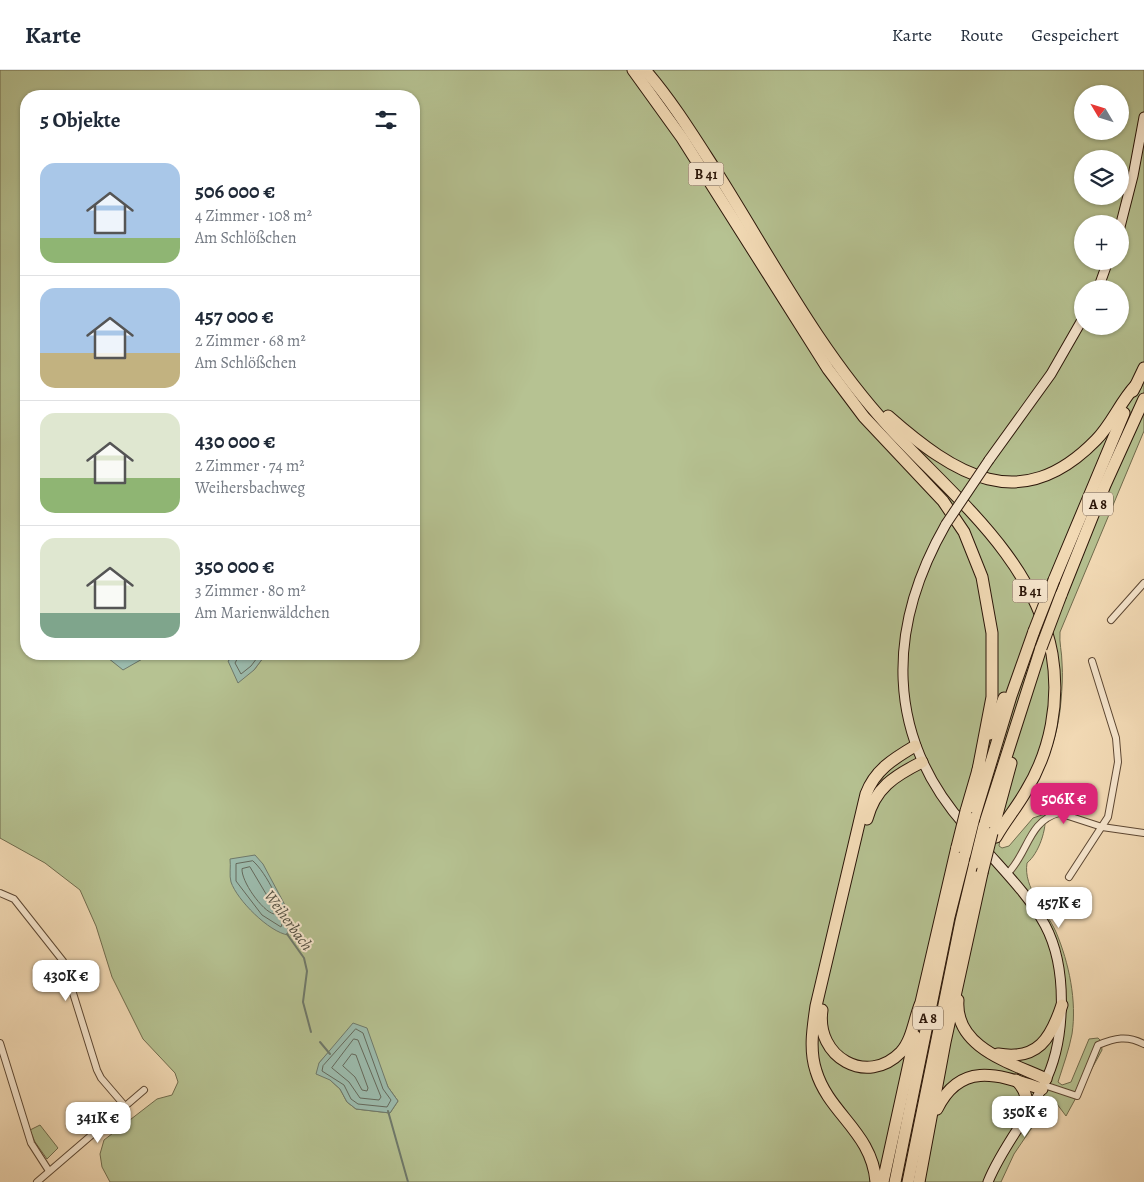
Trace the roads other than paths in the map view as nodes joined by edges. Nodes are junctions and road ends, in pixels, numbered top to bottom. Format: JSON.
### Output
{"nodes":[{"id":1,"x":633,"y":70,"type":"edge"},
{"id":2,"x":645,"y":70,"type":"edge"},
{"id":3,"x":1144,"y":117,"type":"edge"},
{"id":4,"x":1123,"y":215,"type":"edge"},
{"id":5,"x":1074,"y":334,"type":"edge"},
{"id":6,"x":1144,"y":368,"type":"edge"},
{"id":7,"x":1136,"y":385,"type":"junction"},
{"id":8,"x":858,"y":390,"type":"junction"},
{"id":9,"x":1144,"y":398,"type":"edge"},
{"id":10,"x":1144,"y":583,"type":"edge"},
{"id":11,"x":1111,"y":620,"type":"dead end"},
{"id":12,"x":1026,"y":654,"type":"junction"},
{"id":13,"x":1092,"y":660,"type":"dead end"},
{"id":14,"x":914,"y":746,"type":"junction"},
{"id":15,"x":922,"y":762,"type":"junction"},
{"id":16,"x":978,"y":770,"type":"junction"},
{"id":17,"x":970,"y":815,"type":"junction"},
{"id":18,"x":1102,"y":826,"type":"junction"},
{"id":19,"x":991,"y":832,"type":"junction"},
{"id":20,"x":1144,"y":832,"type":"edge"},
{"id":21,"x":961,"y":851,"type":"junction"},
{"id":22,"x":1007,"y":874,"type":"junction"},
{"id":23,"x":1069,"y":877,"type":"dead end"},
{"id":24,"x":0,"y":893,"type":"edge"},
{"id":25,"x":963,"y":965,"type":"junction"},
{"id":26,"x":920,"y":1005,"type":"junction"},
{"id":27,"x":1062,"y":1006,"type":"junction"},
{"id":28,"x":0,"y":1043,"type":"edge"},
{"id":29,"x":1144,"y":1044,"type":"edge"},
{"id":30,"x":991,"y":1053,"type":"junction"},
{"id":31,"x":1016,"y":1080,"type":"junction"},
{"id":32,"x":1044,"y":1084,"type":"junction"},
{"id":33,"x":144,"y":1090,"type":"dead end"},
{"id":34,"x":125,"y":1106,"type":"junction"},
{"id":35,"x":1024,"y":1116,"type":"junction"},
{"id":36,"x":931,"y":1120,"type":"junction"},
{"id":37,"x":49,"y":1171,"type":"junction"},
{"id":38,"x":38,"y":1182,"type":"edge"},
{"id":39,"x":876,"y":1182,"type":"edge"},
{"id":40,"x":883,"y":1182,"type":"edge"},
{"id":41,"x":895,"y":1182,"type":"edge"},
{"id":42,"x":908,"y":1182,"type":"edge"},
{"id":43,"x":919,"y":1182,"type":"edge"},
{"id":44,"x":988,"y":1182,"type":"edge"}],
"edges":[{"from":1,"to":16,"type":"highway","number":"B 41"},
{"from":2,"to":8,"type":"highway","number":"B 41"},
{"from":3,"to":4,"type":"street"},
{"from":5,"to":14,"type":"street","bridge":true},
{"from":6,"to":7,"type":"highway","number":"A 8"},
{"from":7,"to":8,"type":"highway"},
{"from":7,"to":12,"type":"highway","number":"A 8","bridge":true},
{"from":8,"to":19,"type":"highway","number":"B 41"},
{"from":9,"to":19,"type":"highway","number":"A 8","bridge":true},
{"from":10,"to":11,"type":"street"},
{"from":12,"to":16,"type":"highway"},
{"from":12,"to":17,"type":"highway","number":"A 8"},
{"from":13,"to":18,"type":"street"},
{"from":14,"to":15,"type":"street"},
{"from":14,"to":39,"type":"highway"},
{"from":15,"to":22,"type":"street"},
{"from":15,"to":26,"type":"highway"},
{"from":16,"to":17,"type":"highway"},
{"from":17,"to":21,"type":"highway","number":"A 8","bridge":true},
{"from":18,"to":20,"type":"street"},
{"from":18,"to":22,"type":"street"},
{"from":18,"to":23,"type":"street"},
{"from":19,"to":25,"type":"highway","bridge":true},
{"from":19,"to":42,"type":"highway","number":"A 8","bridge":true},
{"from":21,"to":26,"type":"highway"},
{"from":21,"to":41,"type":"highway","number":"A 8"},
{"from":22,"to":27,"type":"street"},
{"from":24,"to":34,"type":"street"},
{"from":25,"to":30,"type":"highway"},
{"from":25,"to":36,"type":"highway"},
{"from":26,"to":40,"type":"highway"},
{"from":27,"to":30,"type":"highway"},
{"from":27,"to":32,"type":"street"},
{"from":28,"to":37,"type":"street"},
{"from":29,"to":32,"type":"street"},
{"from":30,"to":32,"type":"highway"},
{"from":31,"to":32,"type":"highway"},
{"from":31,"to":35,"type":"highway"},
{"from":31,"to":36,"type":"highway"},
{"from":32,"to":35,"type":"street"},
{"from":33,"to":34,"type":"street"},
{"from":34,"to":37,"type":"street"},
{"from":35,"to":44,"type":"street"},
{"from":36,"to":43,"type":"highway"},
{"from":37,"to":38,"type":"street"}]}
